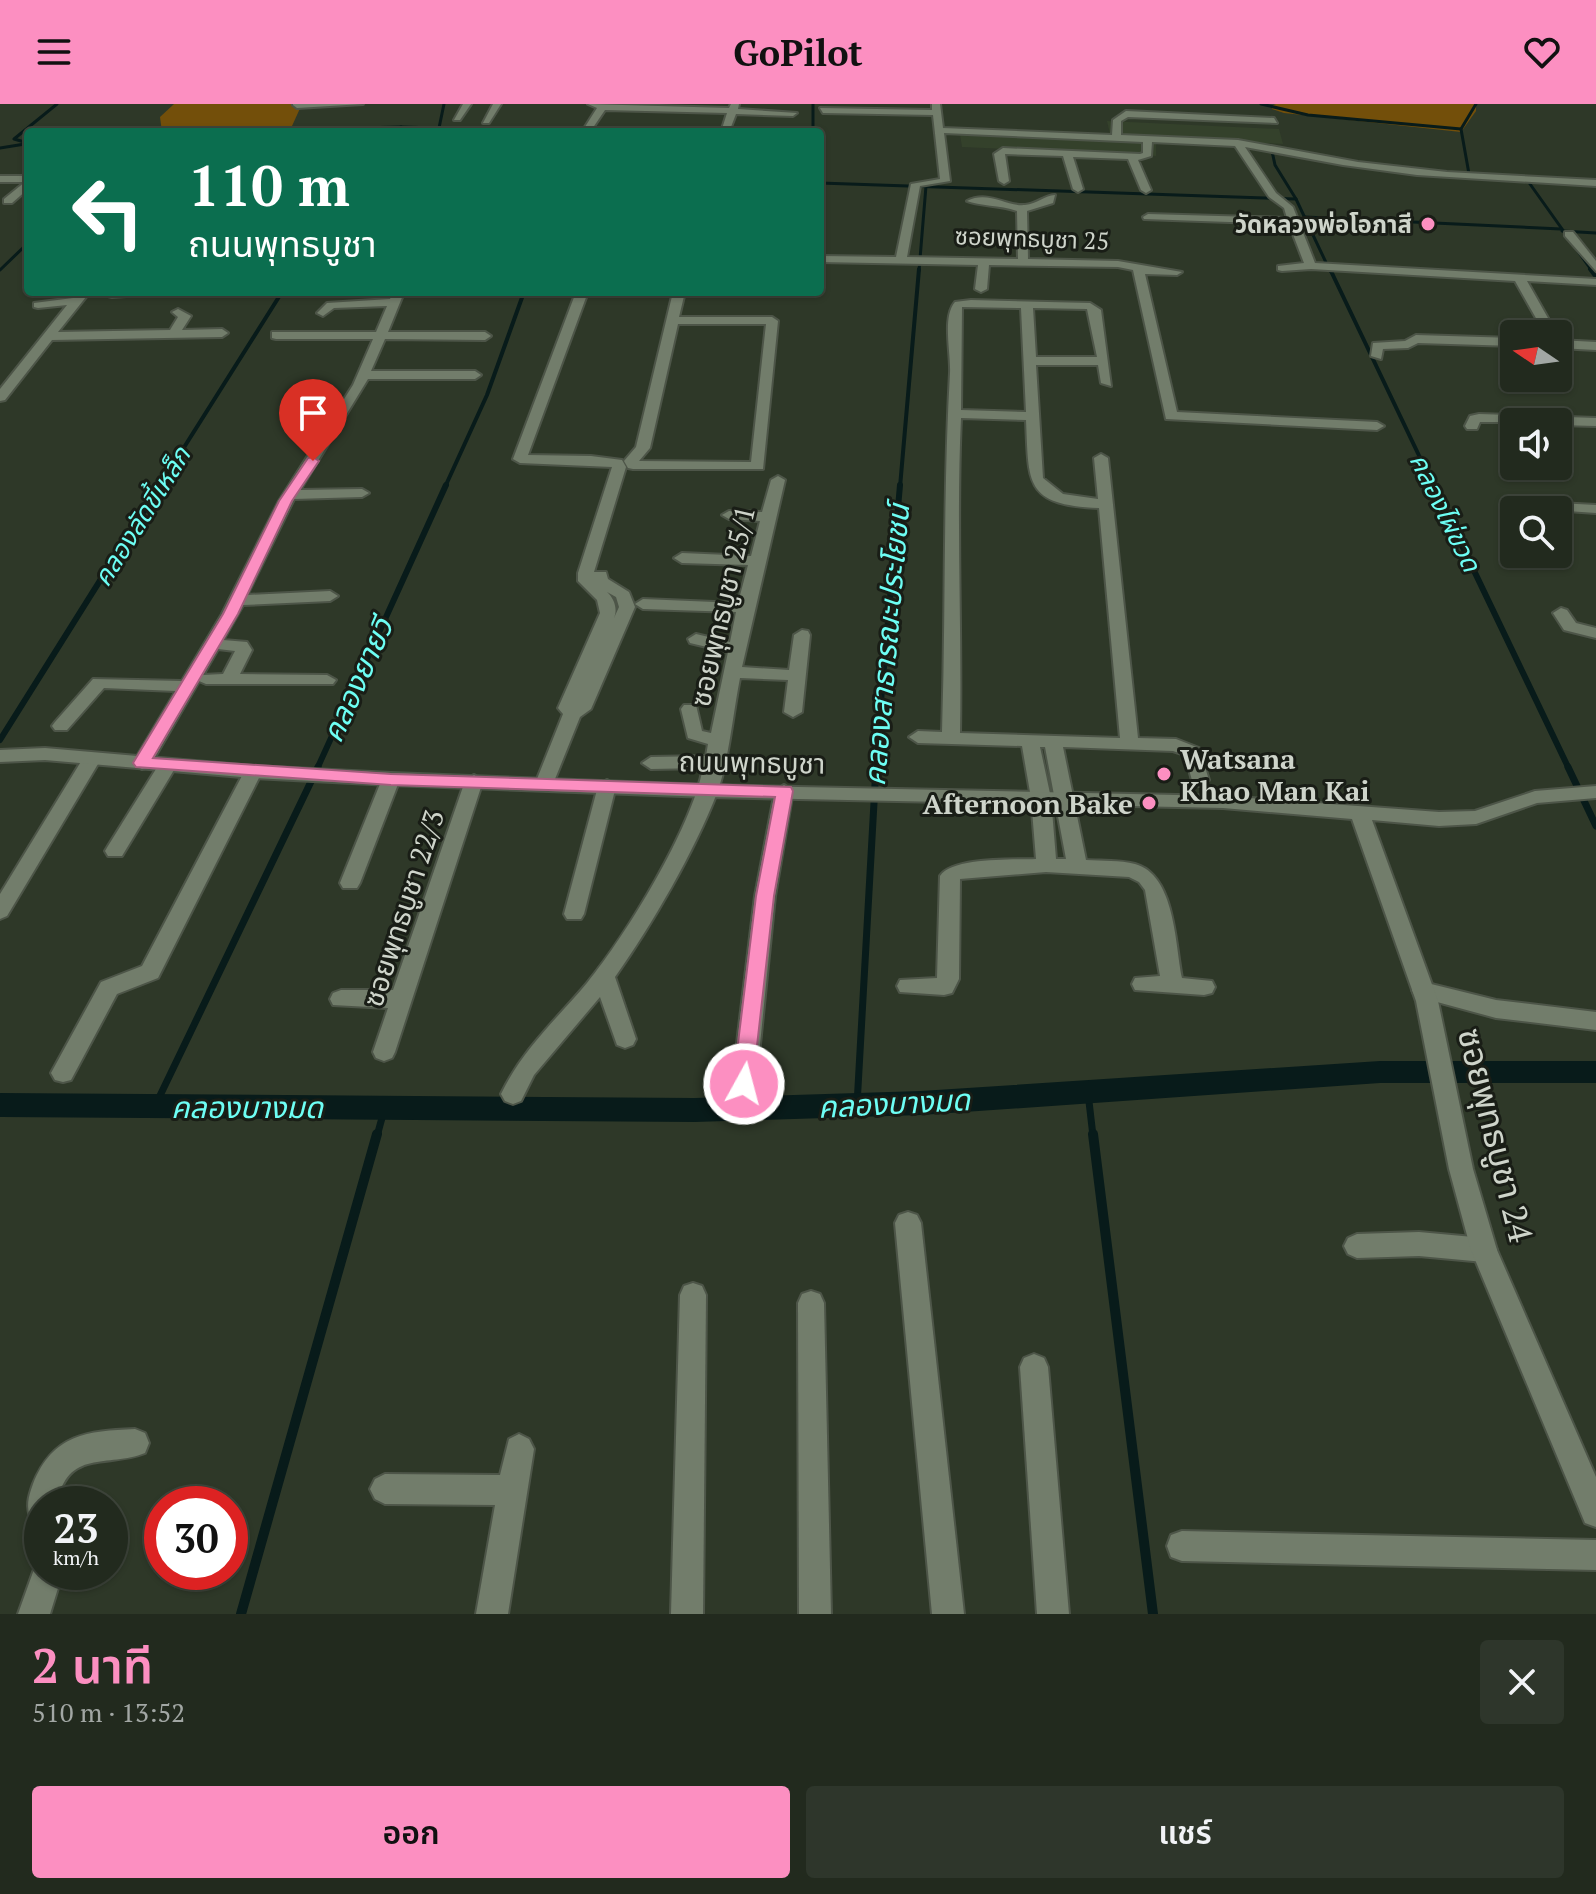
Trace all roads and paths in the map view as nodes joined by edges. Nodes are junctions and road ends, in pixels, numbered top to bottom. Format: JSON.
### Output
{"nodes":[{"id":1,"x":359,"y":104,"type":"edge"},
{"id":2,"x":467,"y":104,"type":"edge"},
{"id":3,"x":497,"y":104,"type":"edge"},
{"id":4,"x":592,"y":104,"type":"edge"},
{"id":5,"x":1187,"y":104,"type":"edge"},
{"id":6,"x":297,"y":105,"type":"edge"},
{"id":7,"x":1243,"y":106,"type":"edge"},
{"id":8,"x":602,"y":107,"type":"junction"},
{"id":9,"x":671,"y":107,"type":"edge"},
{"id":10,"x":734,"y":108,"type":"edge"},
{"id":11,"x":936,"y":109,"type":"edge"},
{"id":12,"x":1132,"y":109,"type":"edge"},
{"id":13,"x":823,"y":110,"type":"dead end"},
{"id":14,"x":793,"y":113,"type":"edge"},
{"id":15,"x":1188,"y":116,"type":"junction"},
{"id":16,"x":457,"y":118,"type":"dead end"},
{"id":17,"x":1242,"y":119,"type":"junction"},
{"id":18,"x":664,"y":120,"type":"dead end"},
{"id":19,"x":486,"y":121,"type":"dead end"},
{"id":20,"x":1274,"y":121,"type":"dead end"},
{"id":21,"x":588,"y":128,"type":"edge"},
{"id":22,"x":726,"y":128,"type":"edge"},
{"id":23,"x":943,"y":130,"type":"junction"},
{"id":24,"x":1116,"y":138,"type":"junction"},
{"id":25,"x":1147,"y":139,"type":"junction"},
{"id":26,"x":1238,"y":143,"type":"junction"},
{"id":27,"x":1067,"y":153,"type":"junction"},
{"id":28,"x":1132,"y":157,"type":"junction"},
{"id":29,"x":0,"y":179,"type":"edge"},
{"id":30,"x":24,"y":181,"type":"edge"},
{"id":31,"x":1004,"y":181,"type":"dead end"},
{"id":32,"x":1596,"y":183,"type":"edge"},
{"id":33,"x":24,"y":185,"type":"edge"},
{"id":34,"x":1078,"y":189,"type":"dead end"},
{"id":35,"x":1146,"y":190,"type":"dead end"},
{"id":36,"x":1052,"y":197,"type":"dead end"},
{"id":37,"x":8,"y":201,"type":"dead end"},
{"id":38,"x":972,"y":201,"type":"dead end"},
{"id":39,"x":1237,"y":207,"type":"dead end"},
{"id":40,"x":1022,"y":209,"type":"junction"},
{"id":41,"x":1148,"y":217,"type":"dead end"},
{"id":42,"x":1241,"y":220,"type":"junction"},
{"id":43,"x":1292,"y":221,"type":"junction"},
{"id":44,"x":1569,"y":234,"type":"dead end"},
{"id":45,"x":824,"y":259,"type":"edge"},
{"id":46,"x":901,"y":259,"type":"junction"},
{"id":47,"x":984,"y":261,"type":"junction"},
{"id":48,"x":1593,"y":262,"type":"edge"},
{"id":49,"x":1027,"y":265,"type":"junction"},
{"id":50,"x":1316,"y":267,"type":"junction"},
{"id":51,"x":1282,"y":268,"type":"dead end"},
{"id":52,"x":1139,"y":270,"type":"junction"},
{"id":53,"x":1177,"y":272,"type":"dead end"},
{"id":54,"x":1519,"y":278,"type":"junction"},
{"id":55,"x":1596,"y":282,"type":"edge"},
{"id":56,"x":981,"y":289,"type":"dead end"},
{"id":57,"x":80,"y":296,"type":"edge"},
{"id":58,"x":390,"y":296,"type":"edge"},
{"id":59,"x":397,"y":296,"type":"edge"},
{"id":60,"x":581,"y":296,"type":"edge"},
{"id":61,"x":678,"y":296,"type":"edge"},
{"id":62,"x":1027,"y":304,"type":"junction"},
{"id":63,"x":38,"y":305,"type":"dead end"},
{"id":64,"x":178,"y":312,"type":"dead end"},
{"id":65,"x":323,"y":313,"type":"dead end"},
{"id":66,"x":673,"y":320,"type":"junction"},
{"id":67,"x":1543,"y":320,"type":"edge"},
{"id":68,"x":118,"y":321,"type":"dead end"},
{"id":69,"x":51,"y":333,"type":"junction"},
{"id":70,"x":174,"y":333,"type":"junction"},
{"id":71,"x":222,"y":333,"type":"dead end"},
{"id":72,"x":276,"y":335,"type":"dead end"},
{"id":73,"x":379,"y":336,"type":"junction"},
{"id":74,"x":485,"y":336,"type":"dead end"},
{"id":75,"x":1500,"y":342,"type":"edge"},
{"id":76,"x":1572,"y":345,"type":"edge"},
{"id":77,"x":1596,"y":346,"type":"edge"},
{"id":78,"x":1377,"y":356,"type":"dead end"},
{"id":79,"x":1031,"y":361,"type":"junction"},
{"id":80,"x":1104,"y":361,"type":"junction"},
{"id":81,"x":364,"y":375,"type":"junction"},
{"id":82,"x":475,"y":375,"type":"dead end"},
{"id":83,"x":1107,"y":383,"type":"dead end"},
{"id":84,"x":0,"y":397,"type":"edge"},
{"id":85,"x":955,"y":414,"type":"junction"},
{"id":86,"x":1034,"y":416,"type":"junction"},
{"id":87,"x":1596,"y":422,"type":"edge"},
{"id":88,"x":1377,"y":426,"type":"dead end"},
{"id":89,"x":1472,"y":426,"type":"dead end"},
{"id":90,"x":1101,"y":458,"type":"dead end"},
{"id":91,"x":626,"y":465,"type":"junction"},
{"id":92,"x":778,"y":480,"type":"dead end"},
{"id":93,"x":362,"y":493,"type":"dead end"},
{"id":94,"x":290,"y":495,"type":"junction"},
{"id":95,"x":1107,"y":504,"type":"junction"},
{"id":96,"x":1572,"y":508,"type":"edge"},
{"id":97,"x":1596,"y":509,"type":"edge"},
{"id":98,"x":729,"y":515,"type":"dead end"},
{"id":99,"x":769,"y":517,"type":"junction"},
{"id":100,"x":682,"y":558,"type":"dead end"},
{"id":101,"x":758,"y":561,"type":"junction"},
{"id":102,"x":330,"y":596,"type":"dead end"},
{"id":103,"x":238,"y":600,"type":"junction"},
{"id":104,"x":643,"y":604,"type":"dead end"},
{"id":105,"x":745,"y":608,"type":"junction"},
{"id":106,"x":1561,"y":613,"type":"dead end"},
{"id":107,"x":1596,"y":633,"type":"edge"},
{"id":108,"x":802,"y":635,"type":"dead end"},
{"id":109,"x":696,"y":639,"type":"dead end"},
{"id":110,"x":213,"y":644,"type":"junction"},
{"id":111,"x":736,"y":649,"type":"junction"},
{"id":112,"x":731,"y":672,"type":"junction"},
{"id":113,"x":797,"y":675,"type":"junction"},
{"id":114,"x":206,"y":679,"type":"dead end"},
{"id":115,"x":229,"y":679,"type":"junction"},
{"id":116,"x":327,"y":680,"type":"dead end"},
{"id":117,"x":187,"y":686,"type":"junction"},
{"id":118,"x":690,"y":709,"type":"dead end"},
{"id":119,"x":793,"y":712,"type":"dead end"},
{"id":120,"x":61,"y":726,"type":"dead end"},
{"id":121,"x":918,"y":737,"type":"dead end"},
{"id":122,"x":951,"y":739,"type":"junction"},
{"id":123,"x":718,"y":741,"type":"junction"},
{"id":124,"x":1030,"y":742,"type":"junction"},
{"id":125,"x":1053,"y":742,"type":"junction"},
{"id":126,"x":1130,"y":744,"type":"junction"},
{"id":127,"x":0,"y":756,"type":"edge"},
{"id":128,"x":92,"y":759,"type":"junction"},
{"id":129,"x":714,"y":762,"type":"junction"},
{"id":130,"x":142,"y":763,"type":"junction"},
{"id":131,"x":651,"y":763,"type":"dead end"},
{"id":132,"x":168,"y":765,"type":"junction"},
{"id":133,"x":253,"y":772,"type":"junction"},
{"id":134,"x":391,"y":779,"type":"junction"},
{"id":135,"x":1200,"y":780,"type":"dead end"},
{"id":136,"x":474,"y":781,"type":"junction"},
{"id":137,"x":544,"y":784,"type":"junction"},
{"id":138,"x":607,"y":786,"type":"junction"},
{"id":139,"x":708,"y":791,"type":"junction"},
{"id":140,"x":784,"y":791,"type":"junction"},
{"id":141,"x":1593,"y":793,"type":"edge"},
{"id":142,"x":1041,"y":798,"type":"junction"},
{"id":143,"x":1062,"y":798,"type":"junction"},
{"id":144,"x":1360,"y":813,"type":"junction"},
{"id":145,"x":115,"y":851,"type":"dead end"},
{"id":146,"x":1046,"y":865,"type":"junction"},
{"id":147,"x":1077,"y":866,"type":"junction"},
{"id":148,"x":350,"y":883,"type":"dead end"},
{"id":149,"x":0,"y":911,"type":"edge"},
{"id":150,"x":574,"y":914,"type":"dead end"},
{"id":151,"x":604,"y":976,"type":"junction"},
{"id":152,"x":1143,"y":984,"type":"dead end"},
{"id":153,"x":1172,"y":985,"type":"junction"},
{"id":154,"x":908,"y":986,"type":"dead end"},
{"id":155,"x":1204,"y":987,"type":"dead end"},
{"id":156,"x":1425,"y":995,"type":"junction"},
{"id":157,"x":341,"y":999,"type":"dead end"},
{"id":158,"x":402,"y":999,"type":"junction"},
{"id":159,"x":1596,"y":1021,"type":"edge"},
{"id":160,"x":625,"y":1039,"type":"dead end"},
{"id":161,"x":384,"y":1052,"type":"dead end"},
{"id":162,"x":63,"y":1073,"type":"dead end"},
{"id":163,"x":744,"y":1084,"type":"dead end"},
{"id":164,"x":513,"y":1094,"type":"dead end"},
{"id":165,"x":908,"y":1223,"type":"dead end"},
{"id":166,"x":1357,"y":1246,"type":"dead end"},
{"id":167,"x":1484,"y":1250,"type":"junction"},
{"id":168,"x":693,"y":1295,"type":"dead end"},
{"id":169,"x":811,"y":1303,"type":"dead end"},
{"id":170,"x":1034,"y":1367,"type":"dead end"},
{"id":171,"x":135,"y":1443,"type":"dead end"},
{"id":172,"x":519,"y":1449,"type":"dead end"},
{"id":173,"x":48,"y":1486,"type":"edge"},
{"id":174,"x":385,"y":1489,"type":"dead end"},
{"id":175,"x":512,"y":1490,"type":"junction"},
{"id":176,"x":1596,"y":1512,"type":"edge"},
{"id":177,"x":1182,"y":1546,"type":"dead end"},
{"id":178,"x":1596,"y":1555,"type":"edge"},
{"id":179,"x":42,"y":1590,"type":"edge"},
{"id":180,"x":34,"y":1614,"type":"edge"},
{"id":181,"x":492,"y":1614,"type":"edge"},
{"id":182,"x":687,"y":1614,"type":"edge"},
{"id":183,"x":815,"y":1614,"type":"edge"},
{"id":184,"x":948,"y":1614,"type":"edge"},
{"id":185,"x":1053,"y":1614,"type":"edge"}],
"edges":[{"from":1,"to":6,"type":"street"},
{"from":2,"to":16,"type":"street"},
{"from":3,"to":19,"type":"street"},
{"from":4,"to":8,"type":"street"},
{"from":5,"to":15,"type":"street"},
{"from":7,"to":17,"type":"street"},
{"from":8,"to":9,"type":"street"},
{"from":8,"to":21,"type":"street"},
{"from":9,"to":10,"type":"street"},
{"from":9,"to":18,"type":"street"},
{"from":10,"to":14,"type":"street"},
{"from":10,"to":22,"type":"street"},
{"from":11,"to":13,"type":"street"},
{"from":11,"to":23,"type":"street"},
{"from":12,"to":15,"type":"street"},
{"from":12,"to":24,"type":"street"},
{"from":15,"to":17,"type":"street"},
{"from":17,"to":20,"type":"street"},
{"from":23,"to":24,"type":"street"},
{"from":23,"to":46,"type":"street"},
{"from":24,"to":25,"type":"street"},
{"from":25,"to":26,"type":"street"},
{"from":25,"to":28,"type":"street"},
{"from":26,"to":32,"type":"street"},
{"from":26,"to":43,"type":"street"},
{"from":27,"to":28,"type":"street"},
{"from":27,"to":31,"type":"street"},
{"from":27,"to":34,"type":"street"},
{"from":28,"to":35,"type":"street"},
{"from":29,"to":30,"type":"street"},
{"from":33,"to":37,"type":"street"},
{"from":36,"to":40,"type":"street"},
{"from":38,"to":40,"type":"street"},
{"from":39,"to":42,"type":"street"},
{"from":40,"to":49,"type":"street"},
{"from":41,"to":42,"type":"street"},
{"from":42,"to":43,"type":"street"},
{"from":43,"to":50,"type":"street"},
{"from":44,"to":48,"type":"street"},
{"from":45,"to":46,"type":"street","name":"ซอยพุทธบูชา 25"},
{"from":46,"to":47,"type":"street","name":"ซอยพุทธบูชา 25"},
{"from":47,"to":49,"type":"street","name":"ซอยพุทธบูชา 25"},
{"from":47,"to":56,"type":"street"},
{"from":49,"to":52,"type":"street","name":"ซอยพุทธบูชา 25"},
{"from":50,"to":51,"type":"street"},
{"from":50,"to":54,"type":"street"},
{"from":52,"to":53,"type":"street"},
{"from":52,"to":88,"type":"street","name":"ซอยพุทธบูชา 25"},
{"from":54,"to":55,"type":"street"},
{"from":54,"to":67,"type":"street"},
{"from":57,"to":63,"type":"street"},
{"from":57,"to":69,"type":"street"},
{"from":58,"to":65,"type":"street"},
{"from":59,"to":73,"type":"street"},
{"from":60,"to":91,"type":"street"},
{"from":61,"to":66,"type":"street"},
{"from":62,"to":79,"type":"street"},
{"from":62,"to":80,"type":"street"},
{"from":62,"to":85,"type":"street"},
{"from":64,"to":70,"type":"street"},
{"from":66,"to":91,"type":"street"},
{"from":66,"to":91,"type":"street"},
{"from":68,"to":69,"type":"street"},
{"from":69,"to":70,"type":"street"},
{"from":69,"to":84,"type":"street"},
{"from":70,"to":71,"type":"street"},
{"from":72,"to":73,"type":"street"},
{"from":73,"to":74,"type":"street"},
{"from":73,"to":81,"type":"street"},
{"from":75,"to":78,"type":"street"},
{"from":76,"to":77,"type":"street"},
{"from":79,"to":80,"type":"street"},
{"from":79,"to":86,"type":"street"},
{"from":80,"to":83,"type":"street"},
{"from":81,"to":82,"type":"street"},
{"from":81,"to":94,"type":"street"},
{"from":85,"to":86,"type":"street"},
{"from":85,"to":122,"type":"street"},
{"from":86,"to":95,"type":"street"},
{"from":87,"to":89,"type":"street"},
{"from":90,"to":95,"type":"street"},
{"from":91,"to":137,"type":"street"},
{"from":92,"to":99,"type":"street","name":"ซอยพุทธบูชา 25/1"},
{"from":93,"to":94,"type":"street"},
{"from":94,"to":103,"type":"street"},
{"from":95,"to":126,"type":"street"},
{"from":96,"to":97,"type":"street"},
{"from":98,"to":99,"type":"street"},
{"from":99,"to":101,"type":"street","name":"ซอยพุทธบูชา 25/1"},
{"from":100,"to":101,"type":"street"},
{"from":101,"to":105,"type":"street","name":"ซอยพุทธบูชา 25/1"},
{"from":102,"to":103,"type":"street"},
{"from":103,"to":110,"type":"street"},
{"from":104,"to":105,"type":"street"},
{"from":105,"to":111,"type":"street","name":"ซอยพุทธบูชา 25/1"},
{"from":106,"to":107,"type":"street"},
{"from":108,"to":113,"type":"street"},
{"from":109,"to":111,"type":"street"},
{"from":110,"to":115,"type":"street"},
{"from":110,"to":117,"type":"street"},
{"from":111,"to":112,"type":"street","name":"ซอยพุทธบูชา 25/1"},
{"from":112,"to":113,"type":"street"},
{"from":112,"to":123,"type":"street","name":"ซอยพุทธบูชา 25/1"},
{"from":113,"to":119,"type":"street"},
{"from":114,"to":115,"type":"street"},
{"from":115,"to":116,"type":"street"},
{"from":117,"to":120,"type":"street"},
{"from":117,"to":130,"type":"street"},
{"from":118,"to":123,"type":"street"},
{"from":121,"to":122,"type":"street"},
{"from":122,"to":124,"type":"street"},
{"from":123,"to":129,"type":"street","name":"ซอยพุทธบูชา 25/1"},
{"from":124,"to":125,"type":"street"},
{"from":124,"to":142,"type":"street"},
{"from":125,"to":126,"type":"street"},
{"from":125,"to":143,"type":"street"},
{"from":126,"to":135,"type":"street"},
{"from":127,"to":128,"type":"street","name":"ถนนพุทธบูชา"},
{"from":128,"to":130,"type":"street","name":"ถนนพุทธบูชา"},
{"from":128,"to":149,"type":"street"},
{"from":129,"to":131,"type":"street"},
{"from":129,"to":139,"type":"street","name":"ซอยพุทธบูชา 25/1"},
{"from":130,"to":132,"type":"street","name":"ถนนพุทธบูชา"},
{"from":132,"to":133,"type":"street","name":"ถนนพุทธบูชา"},
{"from":132,"to":145,"type":"street"},
{"from":133,"to":134,"type":"street","name":"ถนนพุทธบูชา"},
{"from":133,"to":162,"type":"street"},
{"from":134,"to":136,"type":"street","name":"ถนนพุทธบูชา"},
{"from":134,"to":148,"type":"street"},
{"from":136,"to":137,"type":"street","name":"ถนนพุทธบูชา"},
{"from":136,"to":158,"type":"street","name":"ซอยพุทธบูชา 22/3"},
{"from":137,"to":138,"type":"street","name":"ถนนพุทธบูชา"},
{"from":138,"to":139,"type":"street","name":"ถนนพุทธบูชา"},
{"from":138,"to":150,"type":"street"},
{"from":139,"to":140,"type":"street","name":"ถนนพุทธบูชา"},
{"from":139,"to":151,"type":"street","name":"ซอยพุทธบูชา 25/1"},
{"from":140,"to":142,"type":"street","name":"ถนนพุทธบูชา"},
{"from":140,"to":163,"type":"street"},
{"from":141,"to":144,"type":"street","name":"ถนนพุทธบูชา"},
{"from":142,"to":143,"type":"street","name":"ถนนพุทธบูชา"},
{"from":142,"to":146,"type":"street"},
{"from":143,"to":144,"type":"street","name":"ถนนพุทธบูชา"},
{"from":143,"to":147,"type":"street"},
{"from":144,"to":156,"type":"street","name":"ซอยพุทธบูชา 24"},
{"from":146,"to":147,"type":"street"},
{"from":146,"to":154,"type":"street"},
{"from":147,"to":153,"type":"street"},
{"from":151,"to":160,"type":"street"},
{"from":151,"to":164,"type":"street","name":"ซอยพุทธบูชา 25/1"},
{"from":152,"to":153,"type":"street"},
{"from":153,"to":155,"type":"street"},
{"from":156,"to":159,"type":"street"},
{"from":156,"to":167,"type":"street","name":"ซอยพุทธบูชา 24"},
{"from":157,"to":158,"type":"street"},
{"from":158,"to":161,"type":"street","name":"ซอยพุทธบูชา 22/3"},
{"from":165,"to":184,"type":"street"},
{"from":166,"to":167,"type":"street"},
{"from":167,"to":176,"type":"street","name":"ซอยพุทธบูชา 24"},
{"from":168,"to":182,"type":"street"},
{"from":169,"to":183,"type":"street"},
{"from":170,"to":185,"type":"street"},
{"from":171,"to":173,"type":"street"},
{"from":172,"to":175,"type":"street"},
{"from":174,"to":175,"type":"street"},
{"from":175,"to":181,"type":"street"},
{"from":177,"to":178,"type":"street"},
{"from":179,"to":180,"type":"street"}]}
